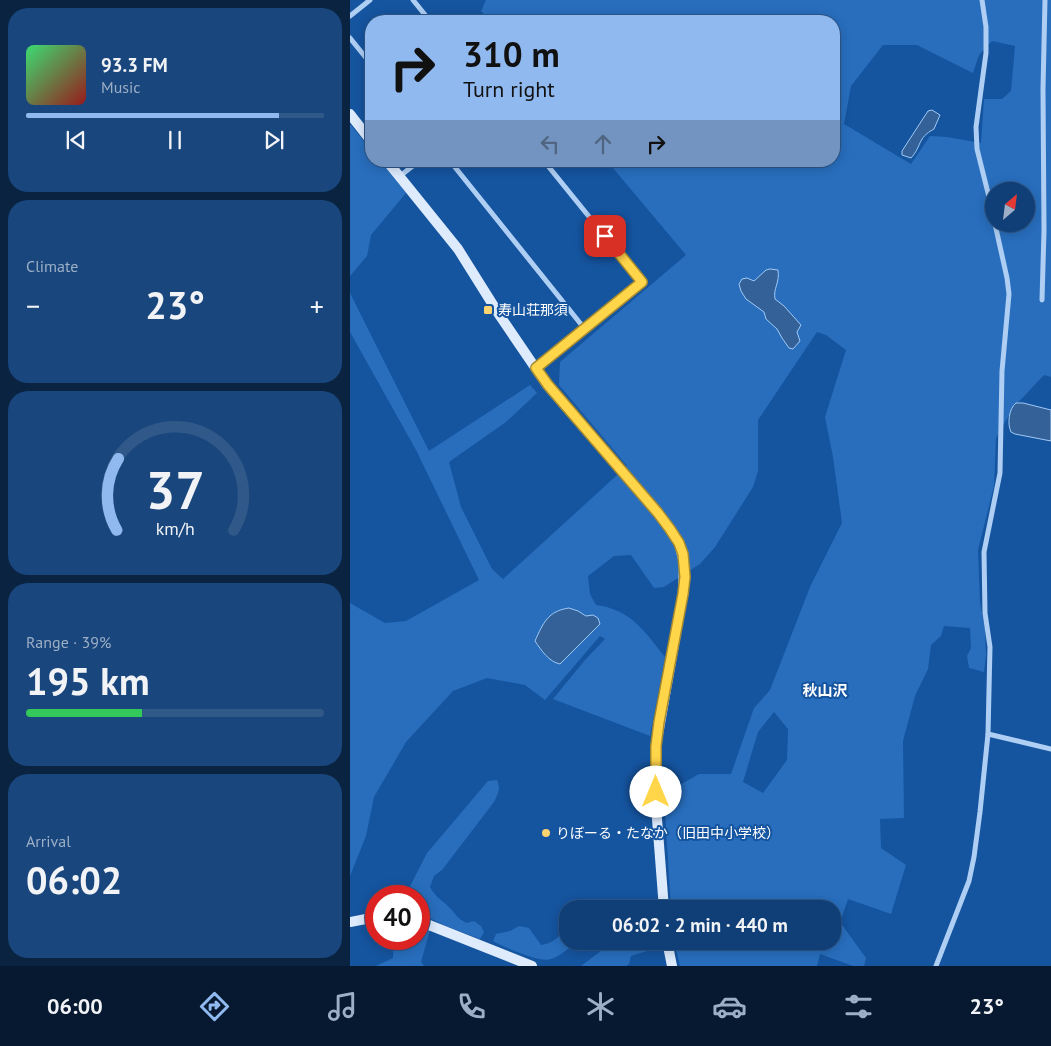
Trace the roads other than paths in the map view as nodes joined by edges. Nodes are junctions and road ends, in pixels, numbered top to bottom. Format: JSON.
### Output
{"nodes":[{"id":1,"x":370,"y":0,"type":"edge"},
{"id":2,"x":413,"y":0,"type":"edge"},
{"id":3,"x":982,"y":0,"type":"edge"},
{"id":4,"x":1044,"y":0,"type":"edge"},
{"id":5,"x":425,"y":15,"type":"edge"},
{"id":6,"x":350,"y":16,"type":"edge"},
{"id":7,"x":350,"y":38,"type":"edge"},
{"id":8,"x":365,"y":57,"type":"edge"},
{"id":9,"x":350,"y":114,"type":"edge"},
{"id":10,"x":365,"y":133,"type":"edge"},
{"id":11,"x":392,"y":167,"type":"edge"},
{"id":12,"x":411,"y":167,"type":"edge"},
{"id":13,"x":455,"y":167,"type":"edge"},
{"id":14,"x":549,"y":167,"type":"edge"},
{"id":15,"x":400,"y":176,"type":"junction"},
{"id":16,"x":985,"y":183,"type":"edge"},
{"id":17,"x":998,"y":232,"type":"edge"},
{"id":18,"x":1042,"y":300,"type":"dead end"},
{"id":19,"x":584,"y":328,"type":"junction"},
{"id":20,"x":536,"y":368,"type":"junction"},
{"id":21,"x":988,"y":734,"type":"junction"},
{"id":22,"x":1051,"y":748,"type":"edge"},
{"id":23,"x":663,"y":900,"type":"edge"},
{"id":24,"x":365,"y":919,"type":"edge"},
{"id":25,"x":350,"y":922,"type":"edge"},
{"id":26,"x":430,"y":925,"type":"edge"},
{"id":27,"x":669,"y":950,"type":"edge"},
{"id":28,"x":532,"y":966,"type":"edge"},
{"id":29,"x":672,"y":966,"type":"edge"},
{"id":30,"x":936,"y":966,"type":"edge"}],
"edges":[{"from":1,"to":6,"type":"street"},
{"from":2,"to":5,"type":"street"},
{"from":3,"to":16,"type":"street"},
{"from":4,"to":18,"type":"street"},
{"from":7,"to":8,"type":"street"},
{"from":9,"to":10,"type":"street"},
{"from":11,"to":15,"type":"street"},
{"from":12,"to":15,"type":"street"},
{"from":13,"to":19,"type":"street"},
{"from":14,"to":19,"type":"street"},
{"from":15,"to":20,"type":"street"},
{"from":17,"to":21,"type":"street"},
{"from":19,"to":20,"type":"street"},
{"from":20,"to":23,"type":"street"},
{"from":21,"to":22,"type":"street"},
{"from":21,"to":30,"type":"street"},
{"from":24,"to":25,"type":"street"},
{"from":26,"to":28,"type":"street"},
{"from":27,"to":29,"type":"street"}]}
